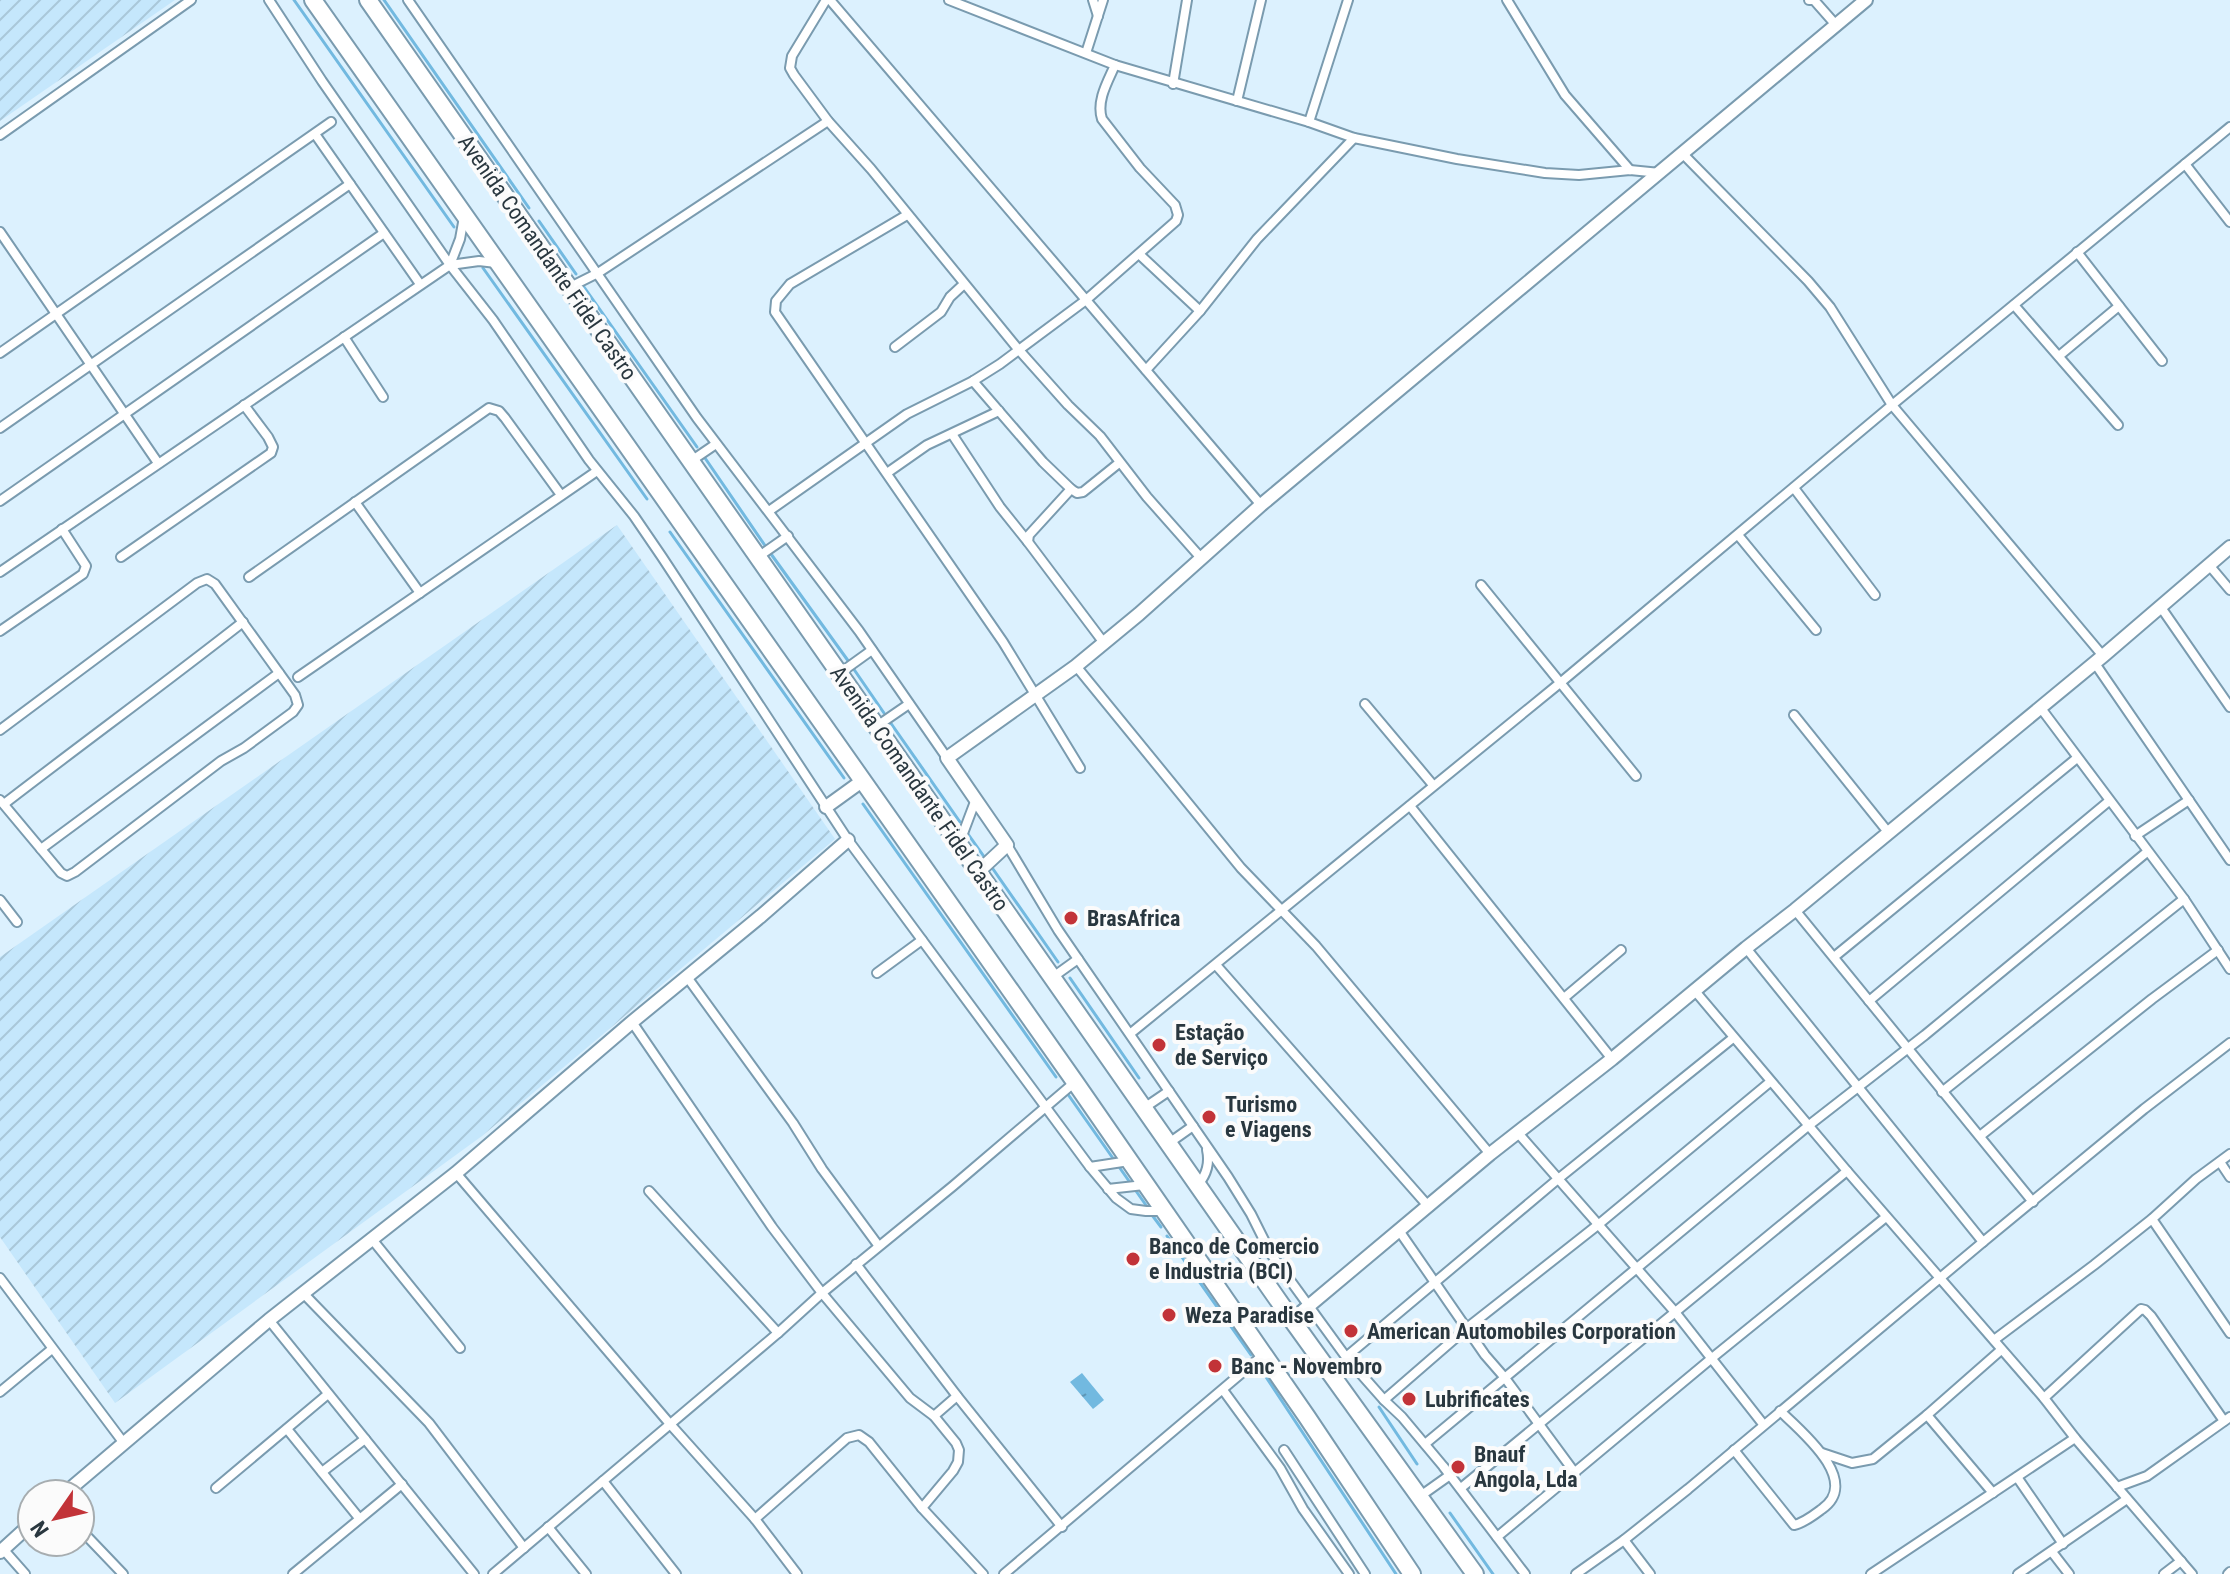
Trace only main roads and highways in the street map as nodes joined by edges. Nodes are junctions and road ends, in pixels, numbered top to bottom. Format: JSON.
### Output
{"nodes":[{"id":1,"x":313,"y":0,"type":"edge"},
{"id":2,"x":368,"y":0,"type":"edge"},
{"id":3,"x":1412,"y":1574,"type":"edge"},
{"id":4,"x":1475,"y":1574,"type":"edge"}],
"edges":[{"from":1,"to":3,"type":"highway","name":"Avenida Comandante Fidel Castro"},
{"from":2,"to":4,"type":"highway","name":"Avenida Comandante Fidel Castro"}]}
